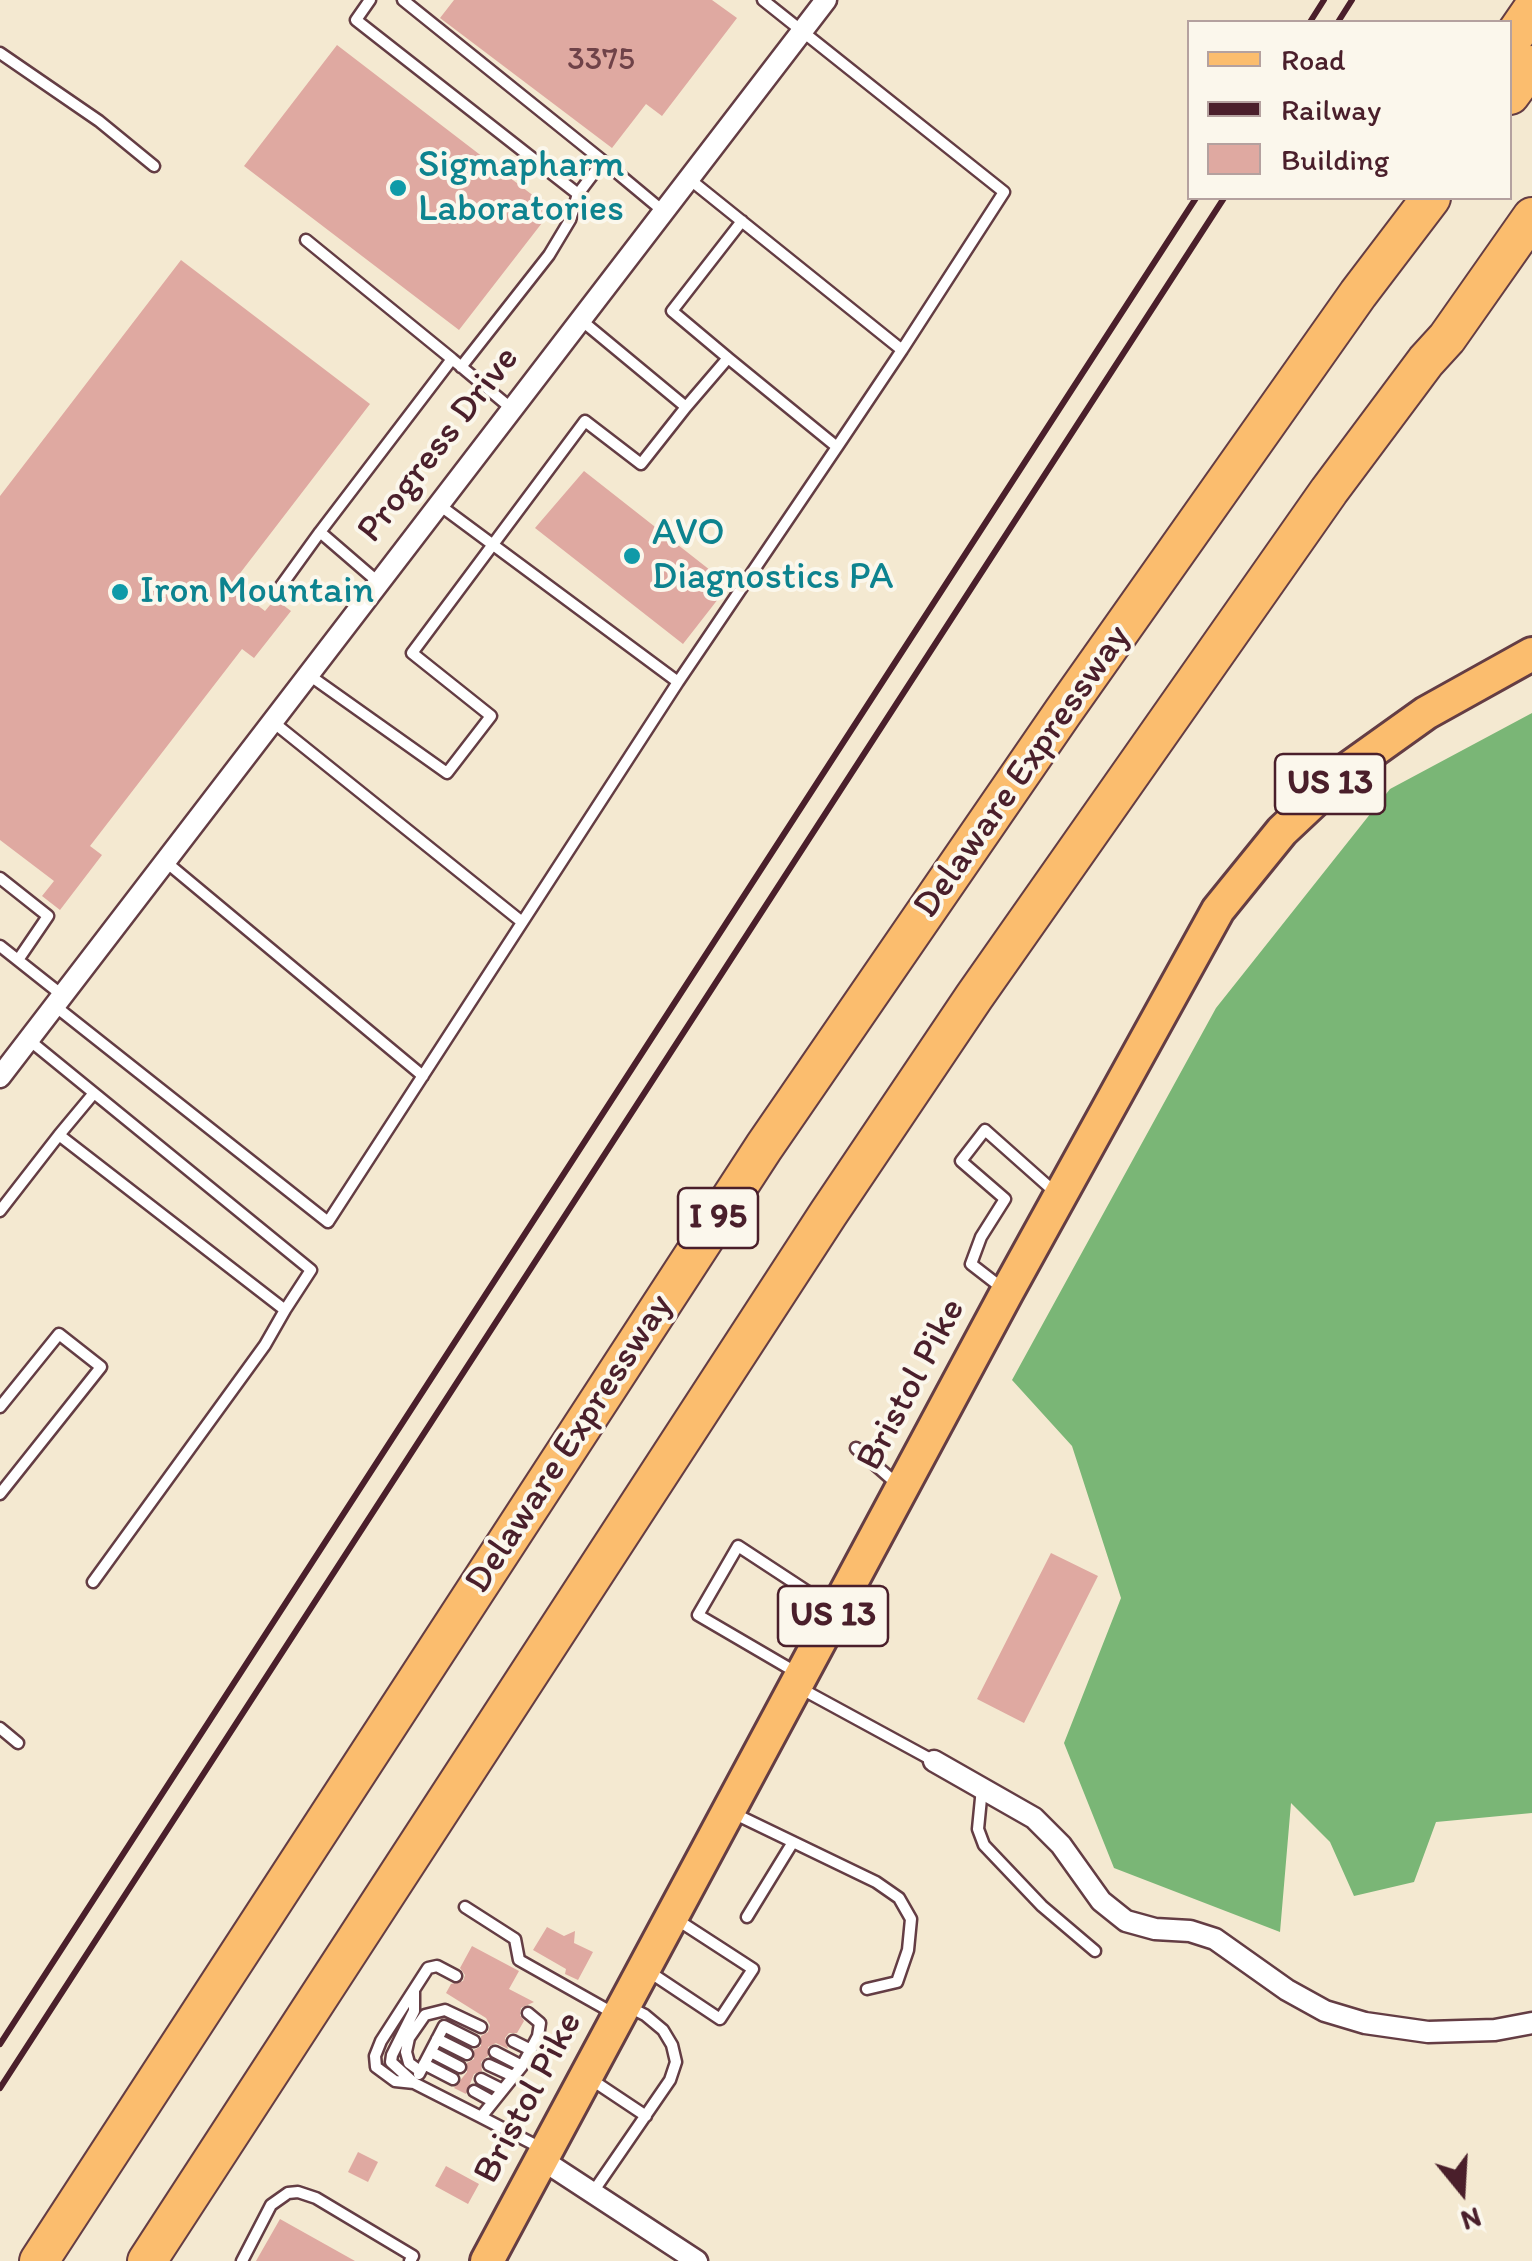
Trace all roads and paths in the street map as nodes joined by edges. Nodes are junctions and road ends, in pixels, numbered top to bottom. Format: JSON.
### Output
{"nodes":[{"id":1,"x":370,"y":0,"type":"edge"},
{"id":2,"x":403,"y":0,"type":"edge"},
{"id":3,"x":763,"y":0,"type":"edge"},
{"id":4,"x":826,"y":0,"type":"edge"},
{"id":5,"x":1532,"y":10,"type":"edge"},
{"id":6,"x":802,"y":31,"type":"junction"},
{"id":7,"x":1512,"y":39,"type":"edge"},
{"id":8,"x":0,"y":52,"type":"edge"},
{"id":9,"x":1532,"y":65,"type":"edge"},
{"id":10,"x":1512,"y":92,"type":"edge"},
{"id":11,"x":603,"y":161,"type":"junction"},
{"id":12,"x":154,"y":166,"type":"dead end"},
{"id":13,"x":688,"y":178,"type":"junction"},
{"id":14,"x":578,"y":194,"type":"junction"},
{"id":15,"x":1408,"y":200,"type":"edge"},
{"id":16,"x":1430,"y":200,"type":"edge"},
{"id":17,"x":663,"y":211,"type":"junction"},
{"id":18,"x":1532,"y":217,"type":"edge"},
{"id":19,"x":742,"y":222,"type":"junction"},
{"id":20,"x":306,"y":240,"type":"dead end"},
{"id":21,"x":1532,"y":246,"type":"edge"},
{"id":22,"x":1358,"y":294,"type":"junction"},
{"id":23,"x":580,"y":319,"type":"junction"},
{"id":24,"x":1447,"y":338,"type":"junction"},
{"id":25,"x":902,"y":350,"type":"junction"},
{"id":26,"x":728,"y":358,"type":"junction"},
{"id":27,"x":457,"y":363,"type":"junction"},
{"id":28,"x":686,"y":407,"type":"junction"},
{"id":29,"x":512,"y":410,"type":"junction"},
{"id":30,"x":837,"y":447,"type":"junction"},
{"id":31,"x":438,"y":504,"type":"junction"},
{"id":32,"x":320,"y":532,"type":"junction"},
{"id":33,"x":492,"y":544,"type":"junction"},
{"id":34,"x":378,"y":582,"type":"junction"},
{"id":35,"x":282,"y":586,"type":"dead end"},
{"id":36,"x":1532,"y":654,"type":"edge"},
{"id":37,"x":308,"y":674,"type":"junction"},
{"id":38,"x":678,"y":682,"type":"junction"},
{"id":39,"x":272,"y":722,"type":"junction"},
{"id":40,"x":165,"y":862,"type":"junction"},
{"id":41,"x":0,"y":878,"type":"edge"},
{"id":42,"x":522,"y":922,"type":"junction"},
{"id":43,"x":0,"y":946,"type":"edge"},
{"id":44,"x":18,"y":960,"type":"junction"},
{"id":45,"x":58,"y":1001,"type":"junction"},
{"id":46,"x":28,"y":1039,"type":"junction"},
{"id":47,"x":422,"y":1076,"type":"junction"},
{"id":48,"x":0,"y":1077,"type":"edge"},
{"id":49,"x":94,"y":1093,"type":"junction"},
{"id":50,"x":60,"y":1135,"type":"junction"},
{"id":51,"x":1060,"y":1196,"type":"junction"},
{"id":52,"x":0,"y":1211,"type":"edge"},
{"id":53,"x":1007,"y":1292,"type":"junction"},
{"id":54,"x":285,"y":1310,"type":"junction"},
{"id":55,"x":0,"y":1407,"type":"edge"},
{"id":56,"x":856,"y":1448,"type":"dead end"},
{"id":57,"x":902,"y":1488,"type":"junction"},
{"id":58,"x":0,"y":1494,"type":"edge"},
{"id":59,"x":94,"y":1582,"type":"dead end"},
{"id":60,"x":836,"y":1610,"type":"junction"},
{"id":61,"x":798,"y":1680,"type":"junction"},
{"id":62,"x":0,"y":1728,"type":"edge"},
{"id":63,"x":18,"y":1743,"type":"dead end"},
{"id":64,"x":934,"y":1761,"type":"joint"},
{"id":65,"x":982,"y":1787,"type":"junction"},
{"id":66,"x":728,"y":1811,"type":"junction"},
{"id":67,"x":794,"y":1842,"type":"junction"},
{"id":68,"x":465,"y":1907,"type":"dead end"},
{"id":69,"x":672,"y":1916,"type":"junction"},
{"id":70,"x":748,"y":1917,"type":"dead end"},
{"id":71,"x":1095,"y":1952,"type":"dead end"},
{"id":72,"x":644,"y":1968,"type":"junction"},
{"id":73,"x":456,"y":1976,"type":"dead end"},
{"id":74,"x":867,"y":1989,"type":"dead end"},
{"id":75,"x":621,"y":2011,"type":"junction"},
{"id":76,"x":528,"y":2013,"type":"dead end"},
{"id":77,"x":1532,"y":2023,"type":"edge"},
{"id":78,"x":481,"y":2027,"type":"dead end"},
{"id":79,"x":437,"y":2040,"type":"junction"},
{"id":80,"x":474,"y":2041,"type":"dead end"},
{"id":81,"x":512,"y":2041,"type":"dead end"},
{"id":82,"x":531,"y":2050,"type":"junction"},
{"id":83,"x":431,"y":2052,"type":"junction"},
{"id":84,"x":495,"y":2052,"type":"dead end"},
{"id":85,"x":467,"y":2054,"type":"dead end"},
{"id":86,"x":488,"y":2065,"type":"dead end"},
{"id":87,"x":522,"y":2066,"type":"junction"},
{"id":88,"x":422,"y":2068,"type":"junction"},
{"id":89,"x":460,"y":2068,"type":"dead end"},
{"id":90,"x":513,"y":2076,"type":"junction"},
{"id":91,"x":586,"y":2076,"type":"junction"},
{"id":92,"x":454,"y":2079,"type":"dead end"},
{"id":93,"x":481,"y":2079,"type":"dead end"},
{"id":94,"x":414,"y":2084,"type":"junction"},
{"id":95,"x":501,"y":2089,"type":"junction"},
{"id":96,"x":474,"y":2091,"type":"dead end"},
{"id":97,"x":492,"y":2102,"type":"junction"},
{"id":98,"x":646,"y":2116,"type":"junction"},
{"id":99,"x":481,"y":2117,"type":"junction"},
{"id":100,"x":544,"y":2155,"type":"junction"},
{"id":101,"x":592,"y":2193,"type":"junction"},
{"id":102,"x":39,"y":2261,"type":"edge"},
{"id":103,"x":148,"y":2261,"type":"edge"},
{"id":104,"x":242,"y":2261,"type":"edge"},
{"id":105,"x":410,"y":2261,"type":"edge"},
{"id":106,"x":487,"y":2261,"type":"edge"},
{"id":107,"x":697,"y":2261,"type":"edge"}],
"edges":[{"from":1,"to":14,"type":"lane"},
{"from":2,"to":11,"type":"lane"},
{"from":3,"to":6,"type":"lane"},
{"from":4,"to":6,"type":"street","name":"Progress Drive"},
{"from":5,"to":7,"type":"highway"},
{"from":6,"to":13,"type":"street","name":"Progress Drive"},
{"from":6,"to":25,"type":"lane"},
{"from":8,"to":12,"type":"lane"},
{"from":9,"to":10,"type":"highway"},
{"from":11,"to":14,"type":"lane"},
{"from":11,"to":17,"type":"lane"},
{"from":13,"to":17,"type":"street","name":"Progress Drive"},
{"from":13,"to":19,"type":"lane"},
{"from":14,"to":27,"type":"lane"},
{"from":15,"to":22,"type":"highway"},
{"from":16,"to":22,"type":"highway","name":"Delaware Expressway","number":"I 95"},
{"from":17,"to":23,"type":"street","name":"Progress Drive"},
{"from":18,"to":24,"type":"highway","number":"I 95"},
{"from":19,"to":25,"type":"lane"},
{"from":19,"to":26,"type":"lane"},
{"from":20,"to":27,"type":"lane"},
{"from":21,"to":24,"type":"highway"},
{"from":22,"to":102,"type":"highway","name":"Delaware Expressway","number":"I 95"},
{"from":23,"to":28,"type":"lane"},
{"from":23,"to":29,"type":"street","name":"Progress Drive"},
{"from":24,"to":103,"type":"highway","number":"I 95"},
{"from":25,"to":30,"type":"lane"},
{"from":26,"to":28,"type":"lane"},
{"from":26,"to":30,"type":"lane"},
{"from":27,"to":29,"type":"lane"},
{"from":27,"to":32,"type":"lane"},
{"from":28,"to":33,"type":"lane"},
{"from":29,"to":31,"type":"street","name":"Progress Drive"},
{"from":30,"to":38,"type":"lane"},
{"from":31,"to":33,"type":"lane"},
{"from":31,"to":34,"type":"street","name":"Progress Drive"},
{"from":32,"to":34,"type":"lane"},
{"from":32,"to":35,"type":"lane"},
{"from":33,"to":37,"type":"lane"},
{"from":33,"to":38,"type":"lane"},
{"from":34,"to":37,"type":"street","name":"Progress Drive"},
{"from":36,"to":51,"type":"main road","name":"Bristol Pike","number":"US 13"},
{"from":37,"to":39,"type":"street","name":"Progress Drive"},
{"from":38,"to":42,"type":"lane"},
{"from":39,"to":40,"type":"street","name":"Progress Drive"},
{"from":39,"to":42,"type":"lane"},
{"from":40,"to":45,"type":"street","name":"Progress Drive"},
{"from":40,"to":47,"type":"lane"},
{"from":41,"to":44,"type":"lane"},
{"from":42,"to":47,"type":"lane"},
{"from":43,"to":44,"type":"lane"},
{"from":44,"to":45,"type":"lane"},
{"from":45,"to":46,"type":"street","name":"Progress Drive"},
{"from":45,"to":47,"type":"lane"},
{"from":46,"to":48,"type":"street","name":"Progress Drive"},
{"from":46,"to":49,"type":"lane"},
{"from":49,"to":50,"type":"lane"},
{"from":49,"to":54,"type":"lane"},
{"from":50,"to":52,"type":"lane"},
{"from":50,"to":54,"type":"lane"},
{"from":51,"to":53,"type":"main road","name":"Bristol Pike","number":"US 13"},
{"from":51,"to":53,"type":"lane"},
{"from":53,"to":57,"type":"main road","name":"Bristol Pike","number":"US 13"},
{"from":54,"to":59,"type":"lane"},
{"from":55,"to":58,"type":"lane"},
{"from":56,"to":57,"type":"lane"},
{"from":57,"to":60,"type":"main road","name":"Bristol Pike","number":"US 13"},
{"from":60,"to":61,"type":"main road","name":"Bristol Pike","number":"US 13"},
{"from":60,"to":61,"type":"lane"},
{"from":61,"to":64,"type":"lane"},
{"from":61,"to":66,"type":"main road","name":"Bristol Pike","number":"US 13"},
{"from":62,"to":63,"type":"lane"},
{"from":64,"to":65,"type":"street"},
{"from":65,"to":71,"type":"lane"},
{"from":65,"to":77,"type":"street"},
{"from":66,"to":67,"type":"lane"},
{"from":66,"to":69,"type":"main road","name":"Bristol Pike","number":"US 13"},
{"from":67,"to":70,"type":"lane"},
{"from":67,"to":74,"type":"lane"},
{"from":68,"to":75,"type":"lane"},
{"from":69,"to":72,"type":"main road","name":"Bristol Pike","number":"US 13"},
{"from":69,"to":72,"type":"lane"},
{"from":72,"to":75,"type":"main road","name":"Bristol Pike","number":"US 13"},
{"from":73,"to":94,"type":"lane"},
{"from":75,"to":91,"type":"main road","name":"Bristol Pike","number":"US 13"},
{"from":75,"to":98,"type":"lane"},
{"from":76,"to":82,"type":"lane"},
{"from":78,"to":88,"type":"lane"},
{"from":79,"to":80,"type":"lane"},
{"from":79,"to":83,"type":"lane"},
{"from":79,"to":85,"type":"lane"},
{"from":81,"to":82,"type":"lane"},
{"from":82,"to":87,"type":"lane"},
{"from":83,"to":88,"type":"lane"},
{"from":83,"to":89,"type":"lane"},
{"from":84,"to":87,"type":"lane"},
{"from":86,"to":90,"type":"lane"},
{"from":87,"to":90,"type":"lane"},
{"from":88,"to":92,"type":"lane"},
{"from":88,"to":94,"type":"lane"},
{"from":90,"to":95,"type":"lane"},
{"from":91,"to":98,"type":"lane"},
{"from":91,"to":100,"type":"main road","name":"Bristol Pike","number":"US 13"},
{"from":93,"to":95,"type":"lane"},
{"from":94,"to":99,"type":"lane"},
{"from":95,"to":97,"type":"lane"},
{"from":96,"to":97,"type":"lane"},
{"from":97,"to":99,"type":"lane"},
{"from":98,"to":101,"type":"lane"},
{"from":99,"to":100,"type":"lane"},
{"from":100,"to":101,"type":"street"},
{"from":100,"to":106,"type":"main road","name":"Bristol Pike","number":"US 13"},
{"from":101,"to":107,"type":"street"},
{"from":104,"to":105,"type":"lane"}]}
